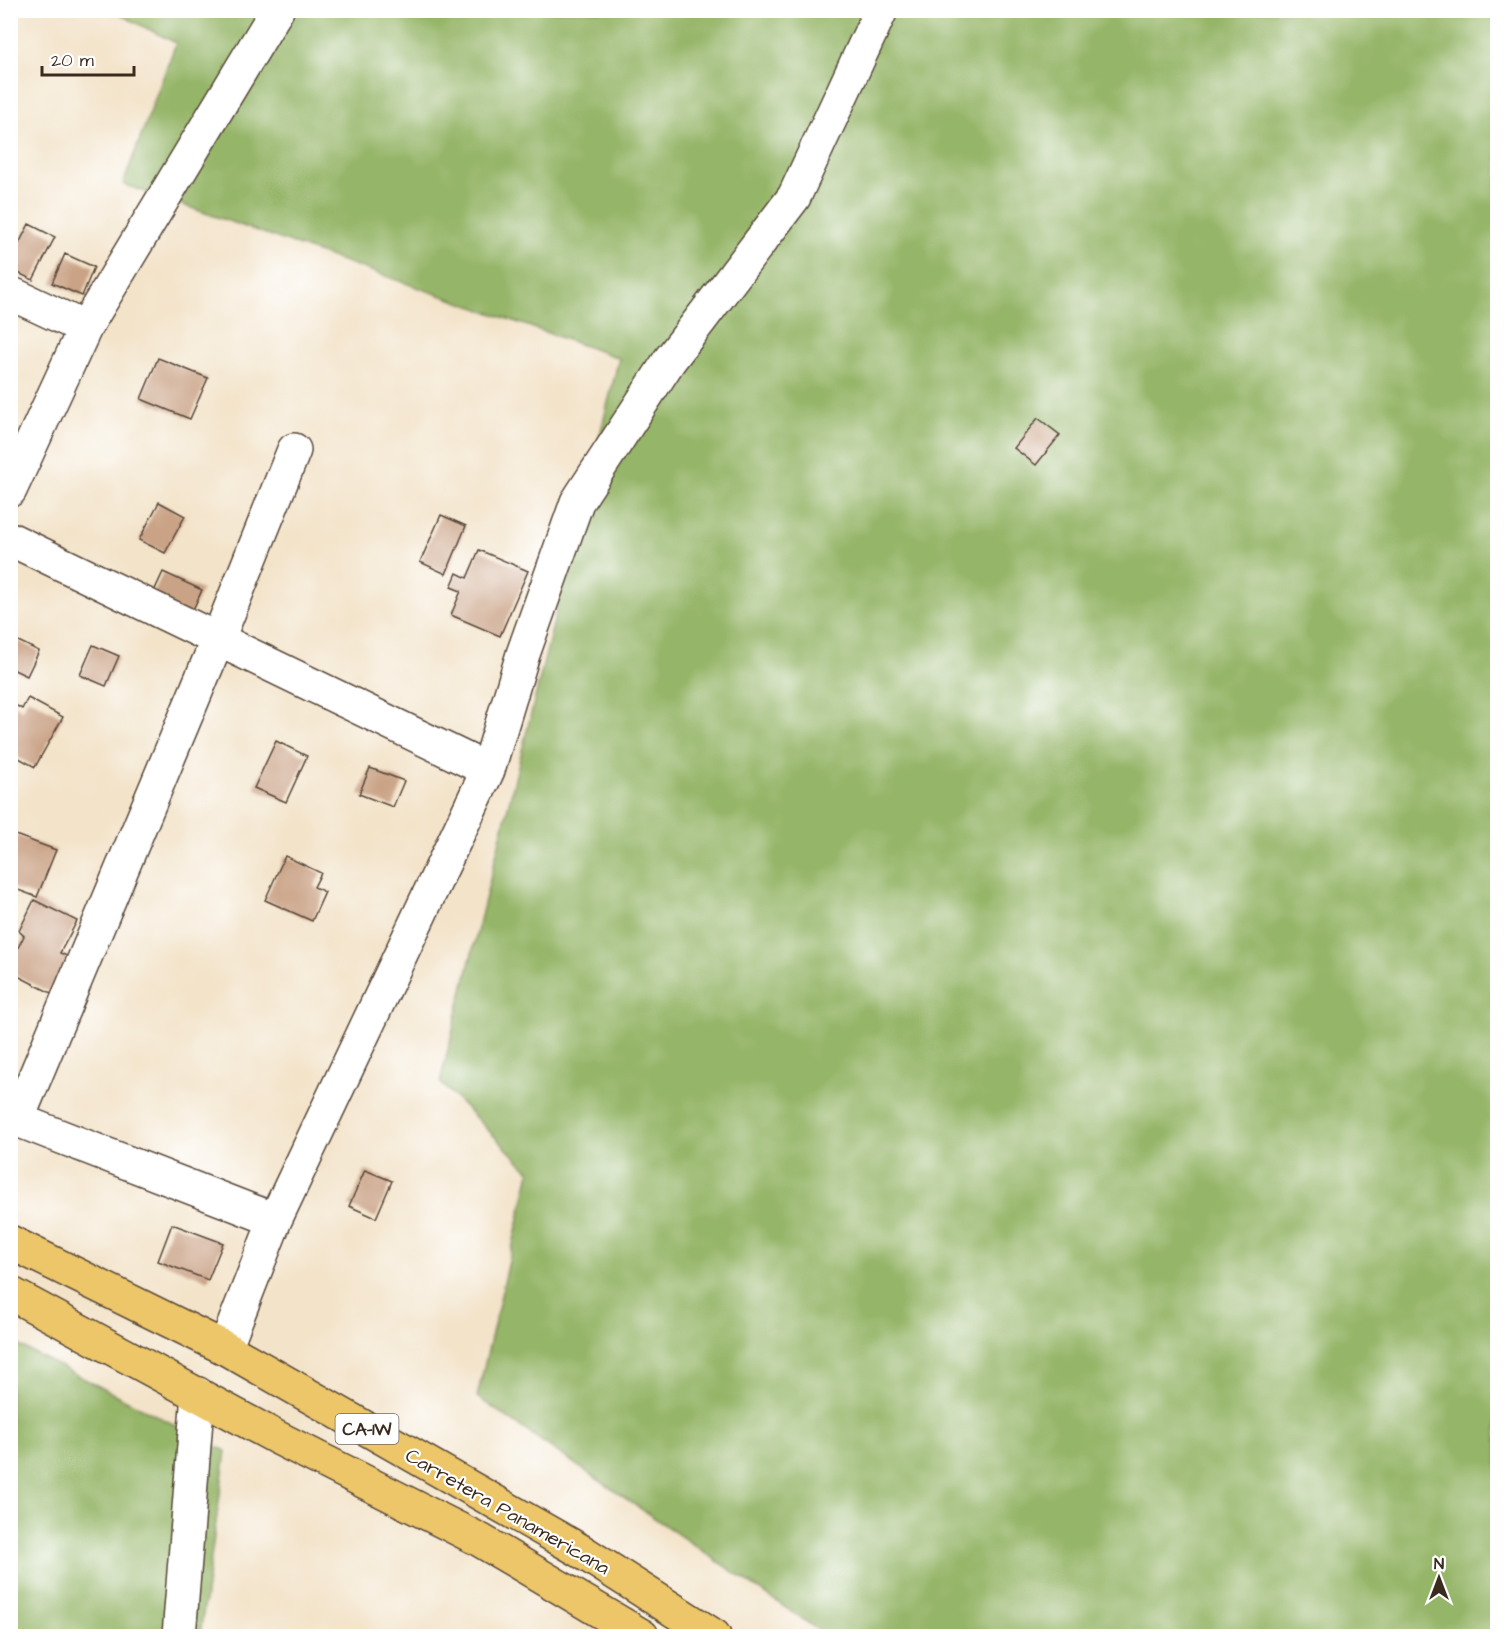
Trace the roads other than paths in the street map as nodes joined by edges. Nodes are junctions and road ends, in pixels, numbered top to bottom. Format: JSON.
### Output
{"nodes":[{"id":1,"x":277,"y":10,"type":"edge"},
{"id":2,"x":881,"y":10,"type":"edge"},
{"id":3,"x":10,"y":293,"type":"edge"},
{"id":4,"x":85,"y":328,"type":"junction"},
{"id":5,"x":294,"y":450,"type":"dead end"},
{"id":6,"x":10,"y":490,"type":"edge"},
{"id":7,"x":10,"y":539,"type":"edge"},
{"id":8,"x":218,"y":639,"type":"junction"},
{"id":9,"x":488,"y":770,"type":"junction"},
{"id":10,"x":14,"y":1118,"type":"edge"},
{"id":11,"x":275,"y":1220,"type":"junction"},
{"id":12,"x":10,"y":1242,"type":"edge"},
{"id":13,"x":10,"y":1293,"type":"edge"},
{"id":14,"x":225,"y":1348,"type":"junction"},
{"id":15,"x":198,"y":1394,"type":"junction"},
{"id":16,"x":179,"y":1636,"type":"edge"},
{"id":17,"x":642,"y":1636,"type":"edge"},
{"id":18,"x":714,"y":1636,"type":"edge"}],
"edges":[{"from":1,"to":4,"type":"street"},
{"from":2,"to":9,"type":"street"},
{"from":3,"to":4,"type":"street"},
{"from":4,"to":6,"type":"street"},
{"from":5,"to":8,"type":"street"},
{"from":7,"to":8,"type":"street"},
{"from":8,"to":9,"type":"street"},
{"from":8,"to":10,"type":"street"},
{"from":9,"to":11,"type":"street"},
{"from":10,"to":11,"type":"street"},
{"from":11,"to":14,"type":"street"},
{"from":12,"to":14,"type":"highway","name":"Carretera Panamericana","number":"CA-1W"},
{"from":13,"to":15,"type":"highway","name":"Carretera Panamericana","number":"CA-1W"},
{"from":14,"to":18,"type":"highway","name":"Carretera Panamericana","number":"CA-1W"},
{"from":15,"to":16,"type":"street"},
{"from":15,"to":17,"type":"highway","name":"Carretera Panamericana","number":"CA-1W"}]}
